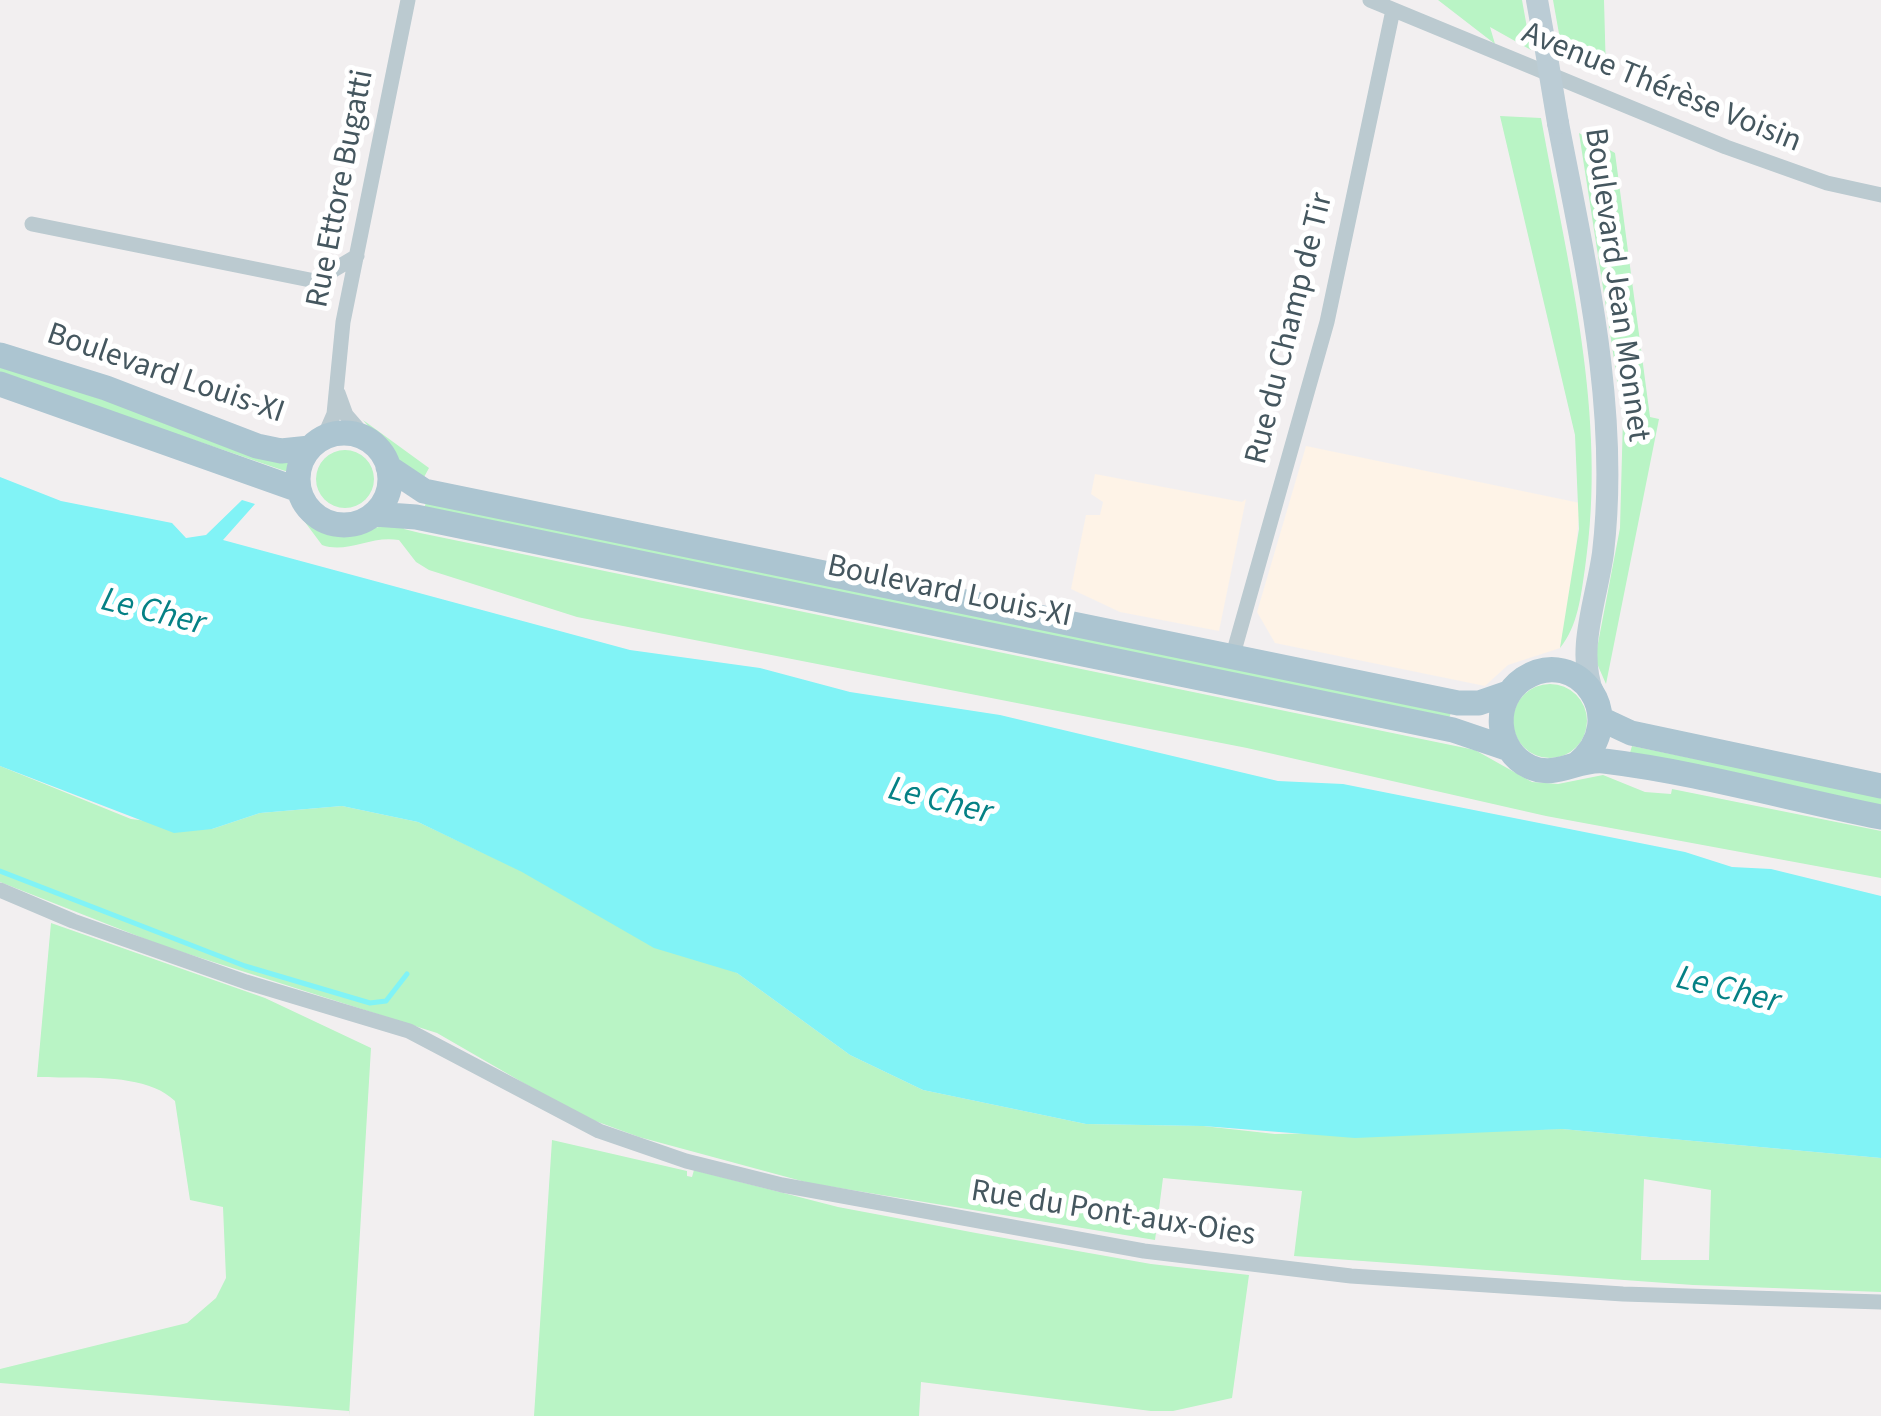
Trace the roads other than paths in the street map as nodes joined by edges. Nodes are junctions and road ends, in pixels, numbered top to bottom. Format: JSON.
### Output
{"nodes":[{"id":1,"x":408,"y":0,"type":"edge"},
{"id":2,"x":1370,"y":0,"type":"edge"},
{"id":3,"x":1537,"y":0,"type":"edge"},
{"id":4,"x":1393,"y":10,"type":"junction"},
{"id":5,"x":1881,"y":194,"type":"edge"},
{"id":6,"x":32,"y":224,"type":"dead end"},
{"id":7,"x":357,"y":256,"type":"junction"},
{"id":8,"x":0,"y":355,"type":"edge"},
{"id":9,"x":0,"y":384,"type":"edge"},
{"id":10,"x":337,"y":389,"type":"junction"},
{"id":11,"x":366,"y":438,"type":"junction"},
{"id":12,"x":317,"y":443,"type":"junction"},
{"id":13,"x":388,"y":467,"type":"junction"},
{"id":14,"x":299,"y":490,"type":"junction"},
{"id":15,"x":374,"y":514,"type":"junction"},
{"id":16,"x":1599,"y":580,"type":"junction"},
{"id":17,"x":1232,"y":658,"type":"junction"},
{"id":18,"x":1547,"y":670,"type":"junction"},
{"id":19,"x":1508,"y":693,"type":"junction"},
{"id":20,"x":1598,"y":707,"type":"junction"},
{"id":21,"x":1509,"y":749,"type":"junction"},
{"id":22,"x":1577,"y":764,"type":"junction"},
{"id":23,"x":1881,"y":786,"type":"edge"},
{"id":24,"x":1881,"y":818,"type":"edge"},
{"id":25,"x":0,"y":890,"type":"edge"},
{"id":26,"x":1881,"y":1302,"type":"edge"}],
"edges":[{"from":1,"to":7,"type":"street","name":"Rue Ettore Bugatti"},
{"from":2,"to":4,"type":"street","name":"Avenue Thérèse Voisin"},
{"from":3,"to":16,"type":"main road","name":"Boulevard Jean Monnet","bridge":true},
{"from":4,"to":5,"type":"street","name":"Avenue Thérèse Voisin"},
{"from":4,"to":17,"type":"street","name":"Rue du Champ de Tir"},
{"from":6,"to":7,"type":"street"},
{"from":7,"to":10,"type":"street","name":"Rue Ettore Bugatti"},
{"from":8,"to":12,"type":"main road","name":"Boulevard Louis-XI"},
{"from":9,"to":14,"type":"main road","name":"Boulevard Louis-XI"},
{"from":10,"to":11,"type":"street"},
{"from":10,"to":12,"type":"street","name":"Rue Ettore Bugatti"},
{"from":11,"to":12,"type":"main road"},
{"from":11,"to":13,"type":"main road"},
{"from":12,"to":14,"type":"main road"},
{"from":13,"to":15,"type":"main road"},
{"from":13,"to":17,"type":"main road","name":"Boulevard Louis-XI"},
{"from":14,"to":15,"type":"main road"},
{"from":15,"to":21,"type":"main road","name":"Boulevard Louis-XI"},
{"from":16,"to":18,"type":"main road","name":"Boulevard Jean Monnet"},
{"from":16,"to":20,"type":"main road","name":"Boulevard Jean Monnet"},
{"from":17,"to":19,"type":"main road","name":"Boulevard Louis-XI"},
{"from":18,"to":19,"type":"main road"},
{"from":18,"to":20,"type":"main road"},
{"from":19,"to":21,"type":"main road"},
{"from":20,"to":22,"type":"main road"},
{"from":20,"to":23,"type":"main road"},
{"from":21,"to":22,"type":"main road"},
{"from":22,"to":24,"type":"main road"},
{"from":25,"to":26,"type":"street","name":"Rue du Pont-aux-Oies"}]}
